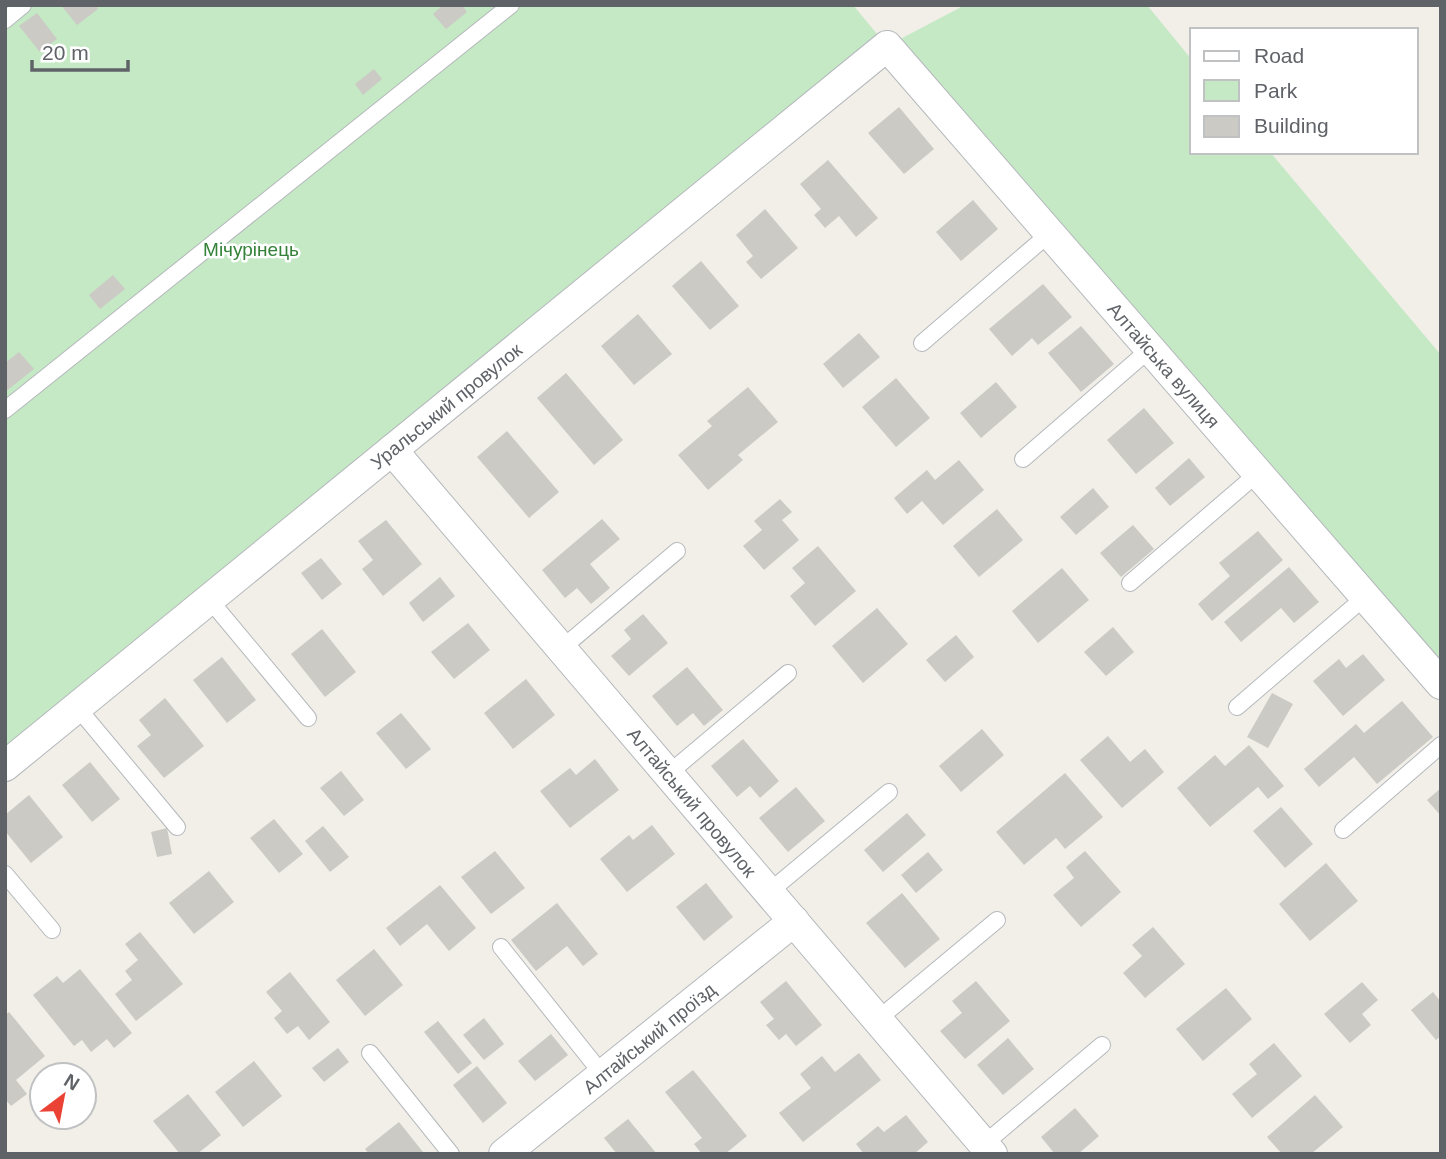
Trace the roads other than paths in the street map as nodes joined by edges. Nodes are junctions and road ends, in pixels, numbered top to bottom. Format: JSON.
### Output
{"nodes":[{"id":1,"x":23,"y":5,"type":"edge"},
{"id":2,"x":511,"y":5,"type":"edge"},
{"id":3,"x":5,"y":20,"type":"edge"},
{"id":4,"x":887,"y":46,"type":"joint"},
{"id":5,"x":1050,"y":233,"type":"junction"},
{"id":6,"x":922,"y":343,"type":"dead end"},
{"id":7,"x":1150,"y":349,"type":"junction"},
{"id":8,"x":5,"y":410,"type":"edge"},
{"id":9,"x":392,"y":450,"type":"junction"},
{"id":10,"x":1023,"y":459,"type":"dead end"},
{"id":11,"x":1258,"y":473,"type":"junction"},
{"id":12,"x":677,"y":551,"type":"dead end"},
{"id":13,"x":1130,"y":583,"type":"dead end"},
{"id":14,"x":1365,"y":597,"type":"junction"},
{"id":15,"x":209,"y":599,"type":"junction"},
{"id":16,"x":561,"y":649,"type":"junction"},
{"id":17,"x":788,"y":673,"type":"dead end"},
{"id":18,"x":1441,"y":684,"type":"edge"},
{"id":19,"x":77,"y":707,"type":"junction"},
{"id":20,"x":1237,"y":707,"type":"dead end"},
{"id":21,"x":308,"y":718,"type":"dead end"},
{"id":22,"x":1441,"y":745,"type":"edge"},
{"id":23,"x":5,"y":766,"type":"edge"},
{"id":24,"x":668,"y":774,"type":"junction"},
{"id":25,"x":888,"y":792,"type":"dead end"},
{"id":26,"x":177,"y":827,"type":"dead end"},
{"id":27,"x":1343,"y":830,"type":"dead end"},
{"id":28,"x":5,"y":874,"type":"edge"},
{"id":29,"x":769,"y":892,"type":"junction"},
{"id":30,"x":997,"y":920,"type":"dead end"},
{"id":31,"x":794,"y":921,"type":"junction"},
{"id":32,"x":51,"y":930,"type":"dead end"},
{"id":33,"x":501,"y":947,"type":"dead end"},
{"id":34,"x":877,"y":1020,"type":"junction"},
{"id":35,"x":1102,"y":1045,"type":"dead end"},
{"id":36,"x":370,"y":1053,"type":"dead end"},
{"id":37,"x":603,"y":1075,"type":"junction"},
{"id":38,"x":988,"y":1149,"type":"edge"},
{"id":39,"x":452,"y":1154,"type":"edge"},
{"id":40,"x":504,"y":1154,"type":"edge"}],
"edges":[{"from":1,"to":3,"type":"lane"},
{"from":2,"to":8,"type":"lane"},
{"from":4,"to":5,"type":"street","name":"Алтайська вулиця"},
{"from":4,"to":9,"type":"street","name":"Уральський провулок"},
{"from":5,"to":6,"type":"lane"},
{"from":5,"to":7,"type":"street","name":"Алтайська вулиця"},
{"from":7,"to":10,"type":"lane"},
{"from":7,"to":11,"type":"street","name":"Алтайська вулиця"},
{"from":9,"to":15,"type":"street","name":"Уральський провулок"},
{"from":9,"to":16,"type":"street","name":"Алтайський провулок"},
{"from":11,"to":13,"type":"lane"},
{"from":11,"to":14,"type":"street","name":"Алтайська вулиця"},
{"from":12,"to":16,"type":"lane"},
{"from":14,"to":18,"type":"street","name":"Алтайська вулиця"},
{"from":14,"to":20,"type":"lane"},
{"from":15,"to":19,"type":"street","name":"Уральський провулок"},
{"from":15,"to":21,"type":"lane"},
{"from":16,"to":24,"type":"street","name":"Алтайський провулок"},
{"from":17,"to":24,"type":"lane"},
{"from":19,"to":23,"type":"street","name":"Уральський провулок"},
{"from":19,"to":26,"type":"lane"},
{"from":22,"to":27,"type":"lane"},
{"from":24,"to":29,"type":"street","name":"Алтайський провулок"},
{"from":25,"to":29,"type":"lane"},
{"from":28,"to":32,"type":"lane"},
{"from":29,"to":31,"type":"street","name":"Алтайський провулок"},
{"from":30,"to":34,"type":"lane"},
{"from":31,"to":34,"type":"street","name":"Алтайський провулок"},
{"from":31,"to":37,"type":"street","name":"Алтайський проїзд"},
{"from":33,"to":37,"type":"lane"},
{"from":34,"to":38,"type":"street","name":"Алтайський провулок"},
{"from":35,"to":38,"type":"lane"},
{"from":36,"to":39,"type":"lane"},
{"from":37,"to":40,"type":"street","name":"Алтайський проїзд"}]}
